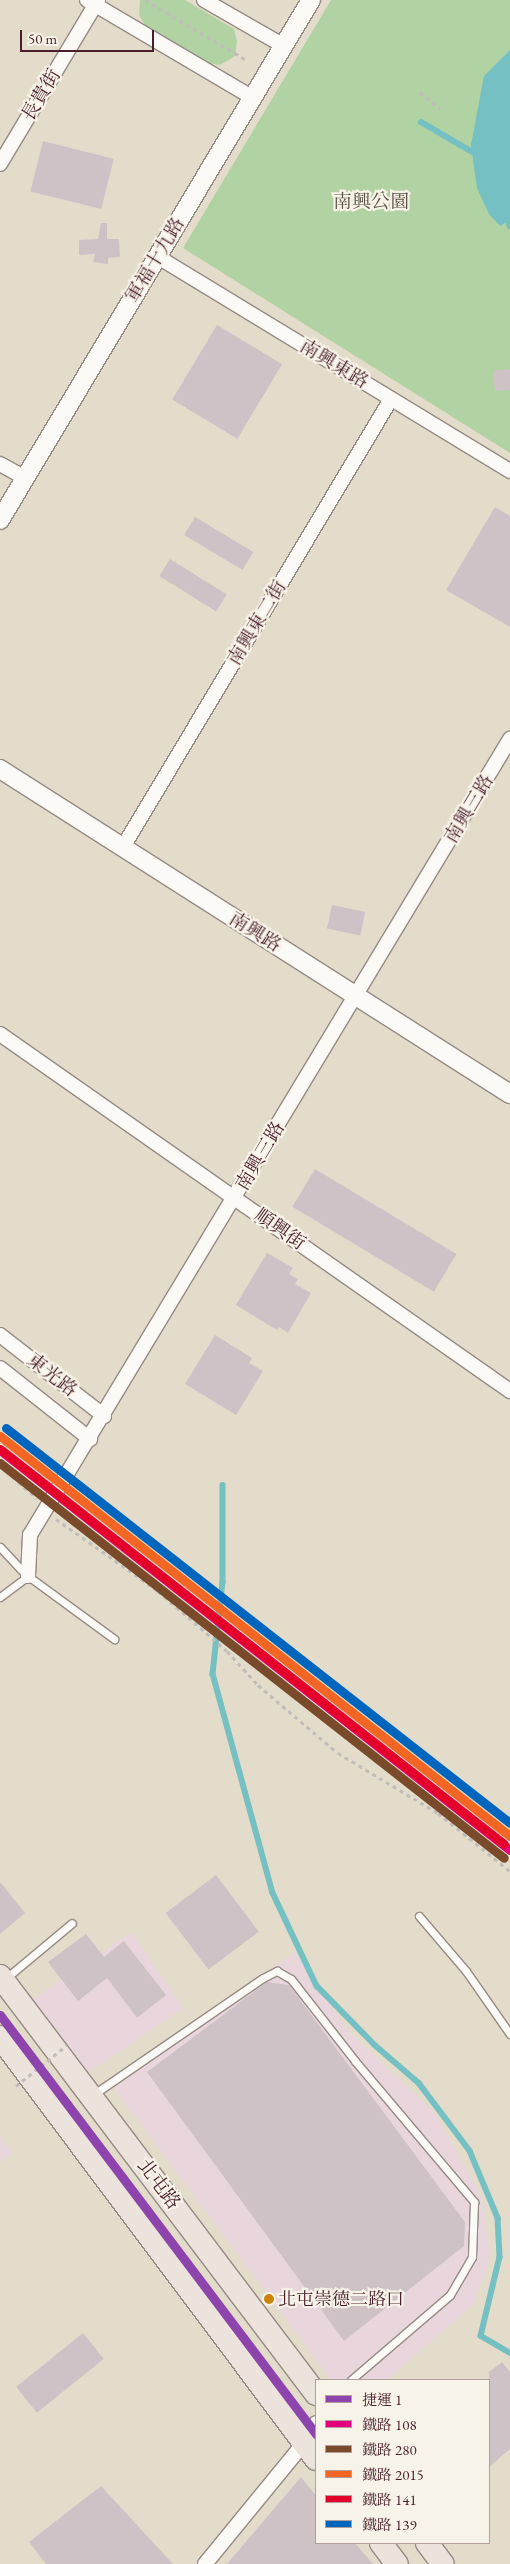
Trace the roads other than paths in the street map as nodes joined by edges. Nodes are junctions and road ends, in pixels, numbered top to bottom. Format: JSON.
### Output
{"nodes":[{"id":1,"x":204,"y":0,"type":"edge"},
{"id":2,"x":311,"y":0,"type":"edge"},
{"id":3,"x":94,"y":2,"type":"edge"},
{"id":4,"x":284,"y":46,"type":"junction"},
{"id":5,"x":252,"y":97,"type":"junction"},
{"id":6,"x":0,"y":164,"type":"edge"},
{"id":7,"x":158,"y":257,"type":"junction"},
{"id":8,"x":391,"y":399,"type":"junction"},
{"id":9,"x":0,"y":464,"type":"edge"},
{"id":10,"x":510,"y":471,"type":"edge"},
{"id":11,"x":25,"y":478,"type":"junction"},
{"id":12,"x":0,"y":520,"type":"edge"},
{"id":13,"x":510,"y":739,"type":"edge"},
{"id":14,"x":0,"y":769,"type":"edge"},
{"id":15,"x":123,"y":847,"type":"junction"},
{"id":16,"x":356,"y":996,"type":"junction"},
{"id":17,"x":0,"y":1034,"type":"edge"},
{"id":18,"x":510,"y":1094,"type":"edge"},
{"id":19,"x":235,"y":1197,"type":"junction"},
{"id":20,"x":0,"y":1335,"type":"edge"},
{"id":21,"x":0,"y":1368,"type":"edge"},
{"id":22,"x":510,"y":1391,"type":"edge"},
{"id":23,"x":104,"y":1416,"type":"junction"},
{"id":24,"x":90,"y":1439,"type":"junction"},
{"id":25,"x":0,"y":1547,"type":"edge"},
{"id":26,"x":28,"y":1576,"type":"junction"},
{"id":27,"x":0,"y":1598,"type":"edge"},
{"id":28,"x":114,"y":1639,"type":"dead end"},
{"id":29,"x":419,"y":1916,"type":"dead end"},
{"id":30,"x":72,"y":1923,"type":"dead end"},
{"id":31,"x":1,"y":1978,"type":"edge"},
{"id":32,"x":510,"y":2034,"type":"edge"},
{"id":33,"x":0,"y":2037,"type":"edge"},
{"id":34,"x":91,"y":2096,"type":"junction"},
{"id":35,"x":351,"y":2379,"type":"edge"},
{"id":36,"x":315,"y":2393,"type":"edge"},
{"id":37,"x":315,"y":2428,"type":"edge"},
{"id":38,"x":310,"y":2451,"type":"edge"},
{"id":39,"x":382,"y":2544,"type":"edge"},
{"id":40,"x":428,"y":2544,"type":"edge"},
{"id":41,"x":205,"y":2564,"type":"edge"},
{"id":42,"x":397,"y":2564,"type":"edge"},
{"id":43,"x":443,"y":2564,"type":"edge"}],
"edges":[{"from":1,"to":4,"type":"street"},
{"from":2,"to":4,"type":"street","name":"軍福十九路"},
{"from":3,"to":5,"type":"street"},
{"from":3,"to":6,"type":"street","name":"長貴街"},
{"from":4,"to":5,"type":"street","name":"軍福十九路"},
{"from":5,"to":7,"type":"street","name":"軍福十九路"},
{"from":7,"to":8,"type":"street","name":"南興東路"},
{"from":7,"to":11,"type":"street","name":"軍福十九路"},
{"from":8,"to":10,"type":"street","name":"南興東路"},
{"from":8,"to":15,"type":"street","name":"南興東二街"},
{"from":9,"to":11,"type":"street"},
{"from":11,"to":12,"type":"street","name":"軍福十九路"},
{"from":13,"to":16,"type":"street","name":"南興三路"},
{"from":14,"to":15,"type":"street","name":"南興路"},
{"from":15,"to":16,"type":"street","name":"南興路"},
{"from":16,"to":18,"type":"street","name":"南興路"},
{"from":16,"to":19,"type":"street","name":"南興三路"},
{"from":17,"to":19,"type":"street","name":"順興街"},
{"from":19,"to":22,"type":"street","name":"順興街"},
{"from":19,"to":23,"type":"street","name":"南興三路"},
{"from":20,"to":23,"type":"street","name":"東光路"},
{"from":21,"to":24,"type":"street","name":"東光路"},
{"from":23,"to":24,"type":"street","name":"南興三路"},
{"from":24,"to":26,"type":"street","name":"南興三路"},
{"from":25,"to":26,"type":"lane"},
{"from":26,"to":27,"type":"lane"},
{"from":26,"to":28,"type":"lane"},
{"from":29,"to":32,"type":"lane"},
{"from":30,"to":31,"type":"lane"},
{"from":31,"to":34,"type":"main road","name":"北屯路"},
{"from":33,"to":38,"type":"main road","name":"北屯路"},
{"from":34,"to":35,"type":"lane"},
{"from":34,"to":36,"type":"main road","name":"北屯路"},
{"from":37,"to":38,"type":"street"},
{"from":38,"to":41,"type":"street"},
{"from":39,"to":42,"type":"main road"},
{"from":40,"to":43,"type":"main road"}]}
